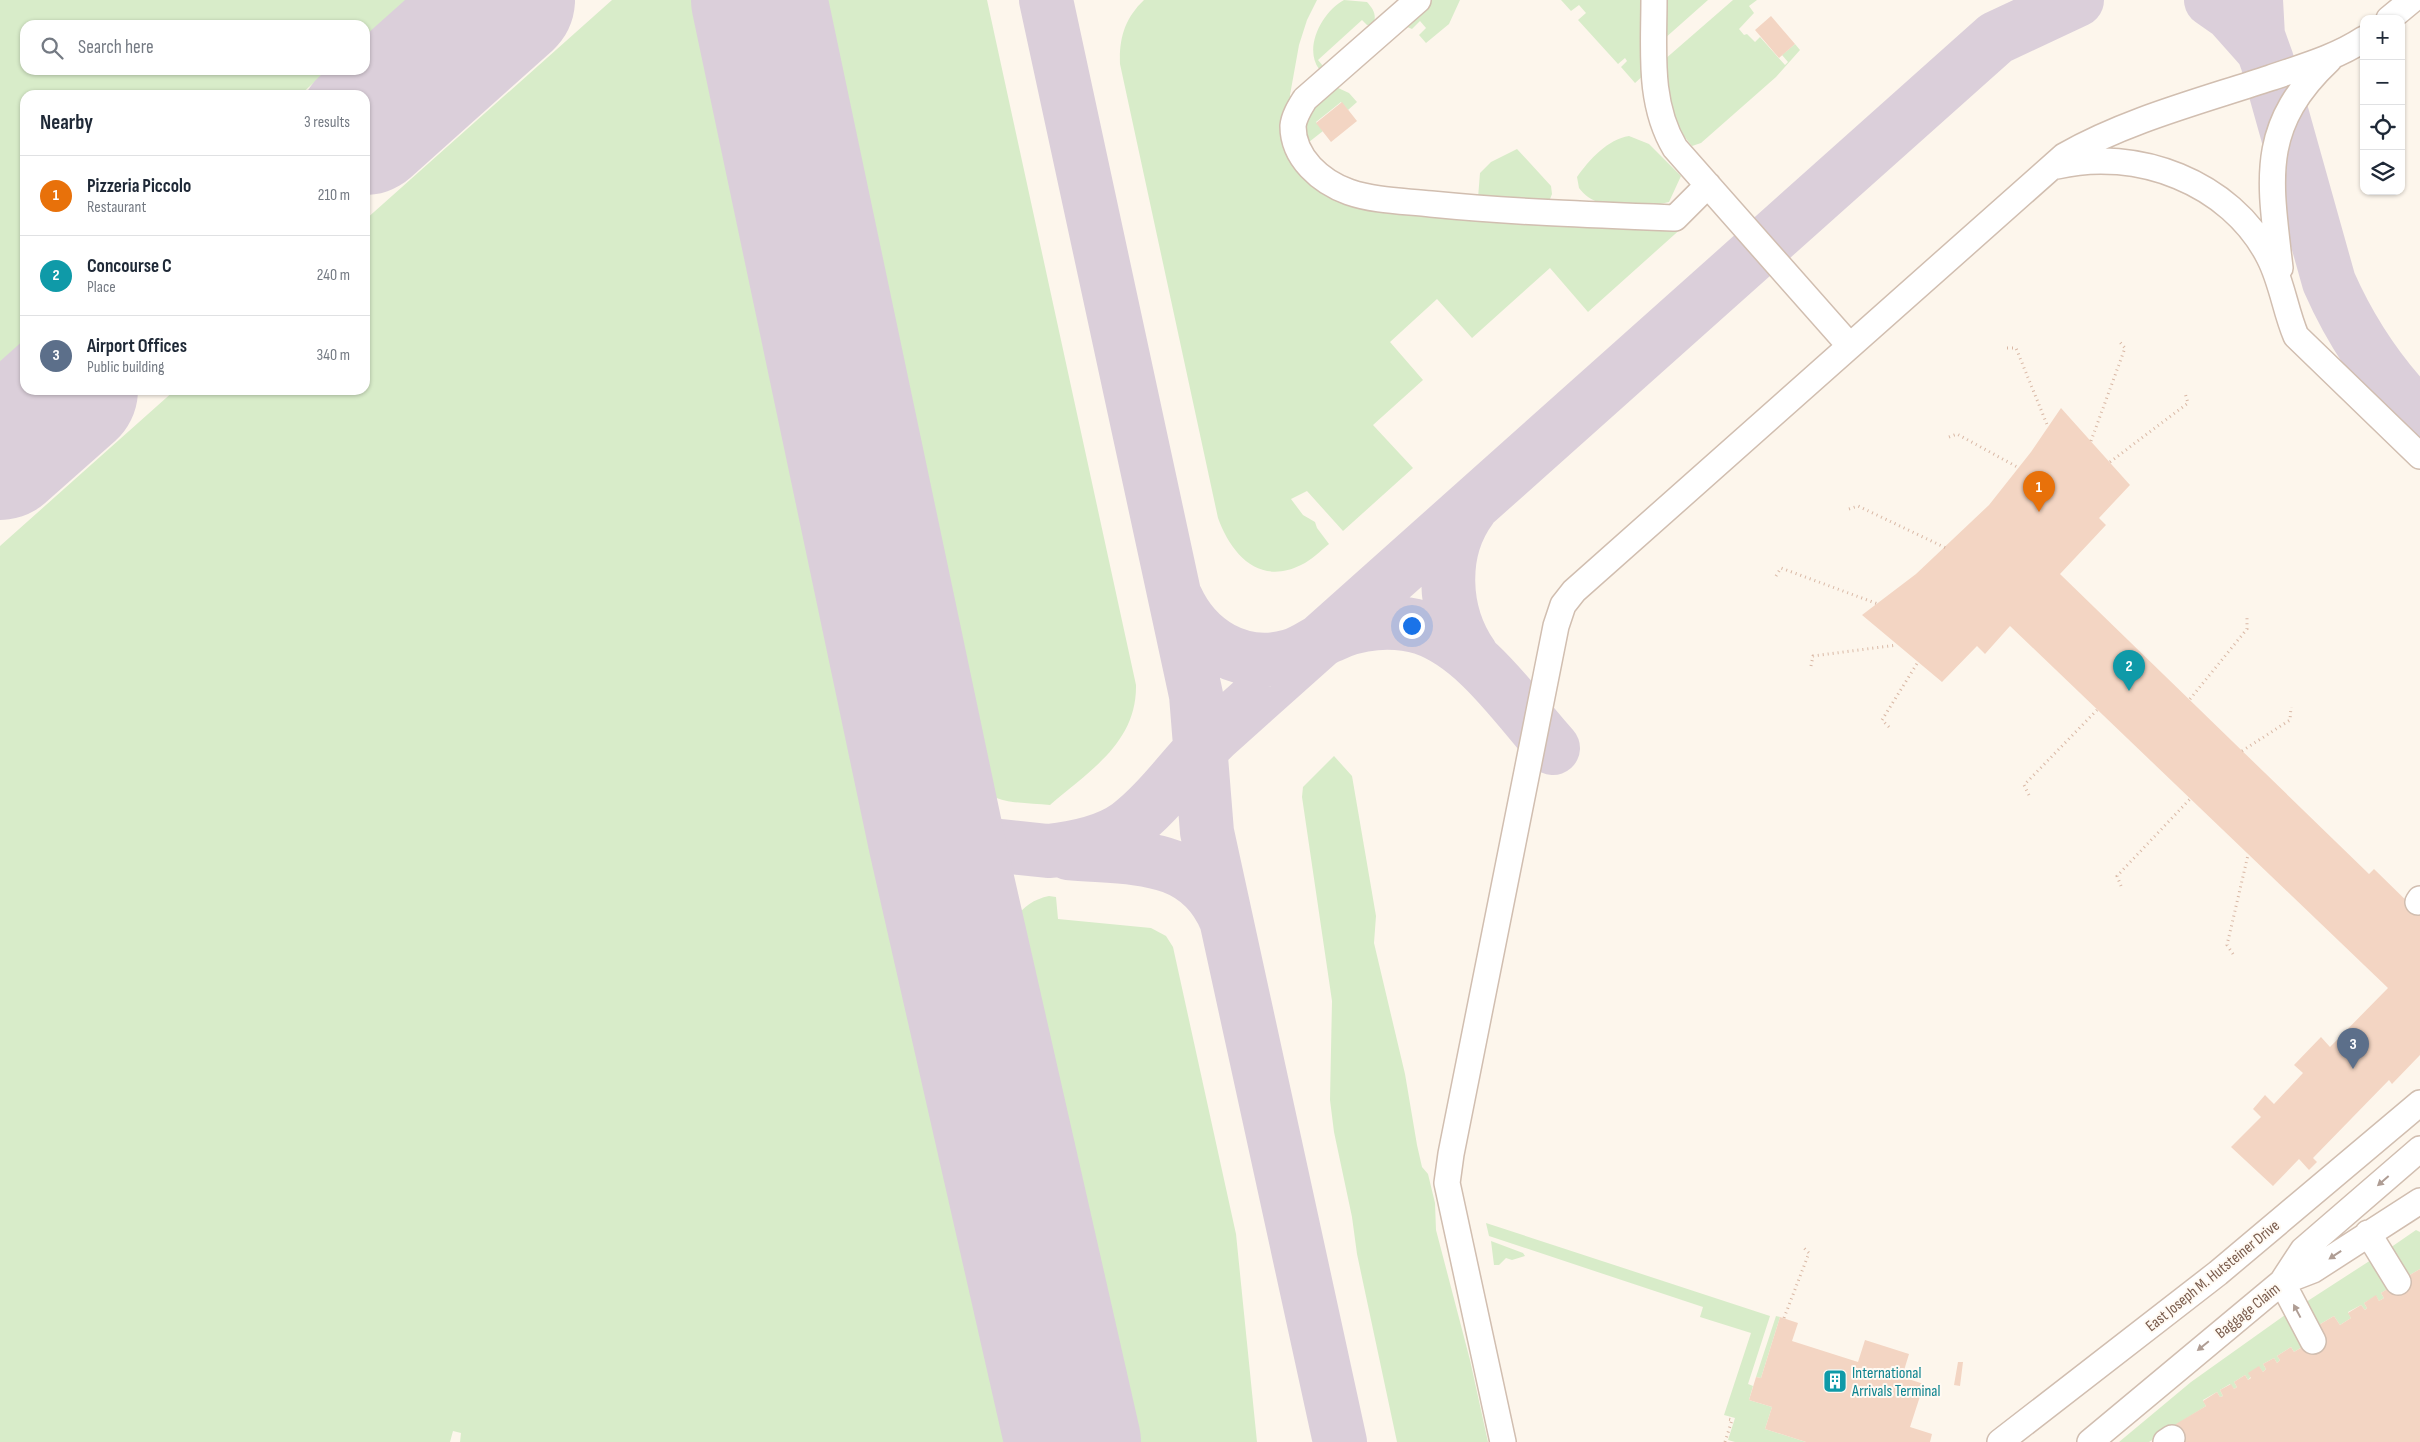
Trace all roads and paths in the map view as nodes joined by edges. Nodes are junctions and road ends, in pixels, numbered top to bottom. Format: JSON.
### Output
{"nodes":[{"id":1,"x":1418,"y":0,"type":"edge"},
{"id":2,"x":1654,"y":0,"type":"edge"},
{"id":3,"x":2412,"y":0,"type":"edge"},
{"id":4,"x":2394,"y":15,"type":"edge"},
{"id":5,"x":2360,"y":41,"type":"edge"},
{"id":6,"x":2335,"y":55,"type":"junction"},
{"id":7,"x":2050,"y":168,"type":"junction"},
{"id":8,"x":1708,"y":185,"type":"junction"},
{"id":9,"x":2282,"y":287,"type":"junction"},
{"id":10,"x":2119,"y":341,"type":"dead end"},
{"id":11,"x":1850,"y":346,"type":"junction"},
{"id":12,"x":2007,"y":348,"type":"dead end"},
{"id":13,"x":2185,"y":393,"type":"dead end"},
{"id":14,"x":2048,"y":427,"type":"dead end"},
{"id":15,"x":1949,"y":438,"type":"dead end"},
{"id":16,"x":2090,"y":442,"type":"dead end"},
{"id":17,"x":2420,"y":456,"type":"edge"},
{"id":18,"x":2110,"y":462,"type":"dead end"},
{"id":19,"x":2018,"y":468,"type":"dead end"},
{"id":20,"x":1849,"y":509,"type":"dead end"},
{"id":21,"x":1946,"y":548,"type":"dead end"},
{"id":22,"x":1776,"y":576,"type":"dead end"},
{"id":23,"x":1878,"y":604,"type":"dead end"},
{"id":24,"x":2247,"y":616,"type":"dead end"},
{"id":25,"x":1897,"y":645,"type":"dead end"},
{"id":26,"x":1918,"y":662,"type":"dead end"},
{"id":27,"x":1811,"y":666,"type":"dead end"},
{"id":28,"x":2190,"y":699,"type":"dead end"},
{"id":29,"x":2291,"y":707,"type":"dead end"},
{"id":30,"x":2097,"y":710,"type":"dead end"},
{"id":31,"x":1889,"y":727,"type":"dead end"},
{"id":32,"x":2242,"y":751,"type":"dead end"},
{"id":33,"x":2029,"y":795,"type":"dead end"},
{"id":34,"x":2190,"y":799,"type":"dead end"},
{"id":35,"x":2248,"y":854,"type":"dead end"},
{"id":36,"x":2121,"y":886,"type":"dead end"},
{"id":37,"x":2233,"y":954,"type":"dead end"},
{"id":38,"x":2420,"y":1103,"type":"edge"},
{"id":39,"x":2420,"y":1149,"type":"edge"},
{"id":40,"x":2419,"y":1204,"type":"edge"},
{"id":41,"x":2368,"y":1233,"type":"junction"},
{"id":42,"x":1803,"y":1247,"type":"dead end"},
{"id":43,"x":2282,"y":1282,"type":"junction"},
{"id":44,"x":2398,"y":1282,"type":"dead end"},
{"id":45,"x":1784,"y":1318,"type":"dead end"},
{"id":46,"x":2313,"y":1341,"type":"dead end"},
{"id":47,"x":1728,"y":1419,"type":"dead end"},
{"id":48,"x":1503,"y":1442,"type":"edge"},
{"id":49,"x":1725,"y":1442,"type":"edge"},
{"id":50,"x":2000,"y":1442,"type":"edge"},
{"id":51,"x":2090,"y":1442,"type":"edge"}],
"edges":[{"from":1,"to":8,"type":"street"},
{"from":2,"to":8,"type":"street"},
{"from":3,"to":4,"type":"street"},
{"from":5,"to":6,"type":"street"},
{"from":6,"to":7,"type":"street"},
{"from":6,"to":9,"type":"street"},
{"from":7,"to":9,"type":"street"},
{"from":7,"to":11,"type":"street"},
{"from":8,"to":11,"type":"street"},
{"from":9,"to":17,"type":"street"},
{"from":10,"to":16,"type":"path"},
{"from":11,"to":48,"type":"street"},
{"from":12,"to":14,"type":"path"},
{"from":13,"to":18,"type":"path"},
{"from":15,"to":19,"type":"path"},
{"from":20,"to":21,"type":"path"},
{"from":22,"to":23,"type":"path"},
{"from":24,"to":28,"type":"path"},
{"from":25,"to":27,"type":"path"},
{"from":26,"to":31,"type":"path"},
{"from":29,"to":32,"type":"path"},
{"from":30,"to":33,"type":"path"},
{"from":34,"to":36,"type":"path"},
{"from":35,"to":37,"type":"path"},
{"from":38,"to":50,"type":"street","name":"East Joseph M. Hutsteiner Drive"},
{"from":39,"to":43,"type":"street","one_way":true},
{"from":40,"to":41,"type":"street","name":"Baggage Claim"},
{"from":41,"to":43,"type":"street","name":"Baggage Claim","one_way":true},
{"from":41,"to":44,"type":"street"},
{"from":42,"to":45,"type":"path"},
{"from":46,"to":43,"type":"street","one_way":true},
{"from":43,"to":51,"type":"street","name":"Baggage Claim","one_way":true},
{"from":47,"to":49,"type":"path"}]}
